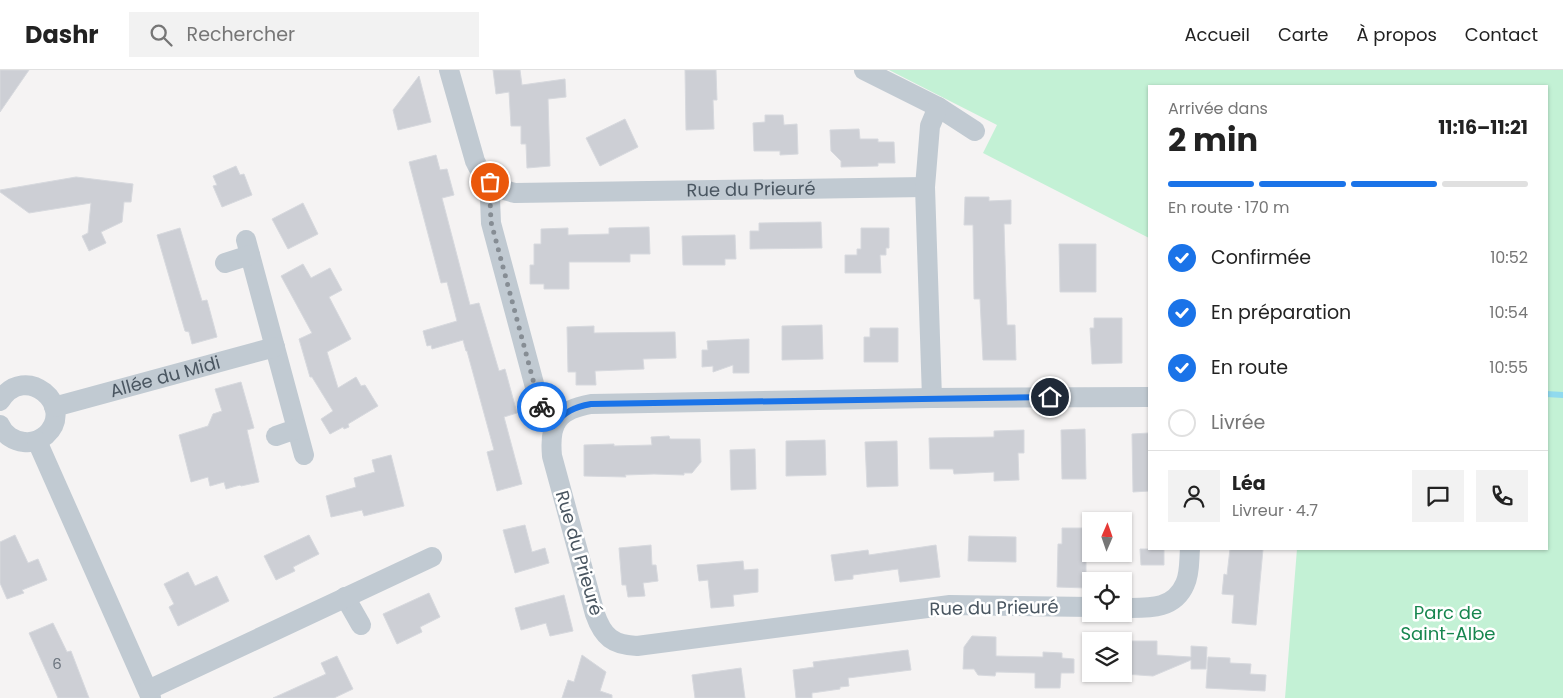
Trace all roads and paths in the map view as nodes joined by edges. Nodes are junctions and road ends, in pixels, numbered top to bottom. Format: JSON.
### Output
{"nodes":[{"id":1,"x":449,"y":70,"type":"edge"},
{"id":2,"x":864,"y":70,"type":"edge"},
{"id":3,"x":938,"y":107,"type":"junction"},
{"id":4,"x":974,"y":131,"type":"dead end"},
{"id":5,"x":495,"y":186,"type":"junction"},
{"id":6,"x":925,"y":187,"type":"junction"},
{"id":7,"x":225,"y":263,"type":"dead end"},
{"id":8,"x":275,"y":347,"type":"junction"},
{"id":9,"x":1148,"y":396,"type":"edge"},
{"id":10,"x":932,"y":398,"type":"junction"},
{"id":11,"x":0,"y":401,"type":"edge"},
{"id":12,"x":54,"y":407,"type":"junction"},
{"id":13,"x":0,"y":425,"type":"edge"},
{"id":14,"x":553,"y":426,"type":"junction"},
{"id":15,"x":296,"y":429,"type":"junction"},
{"id":16,"x":276,"y":436,"type":"dead end"},
{"id":17,"x":37,"y":441,"type":"junction"},
{"id":18,"x":304,"y":455,"type":"dead end"},
{"id":19,"x":1190,"y":550,"type":"edge"},
{"id":20,"x":432,"y":557,"type":"dead end"},
{"id":21,"x":345,"y":597,"type":"junction"},
{"id":22,"x":1082,"y":608,"type":"edge"},
{"id":23,"x":1132,"y":608,"type":"edge"},
{"id":24,"x":361,"y":625,"type":"dead end"},
{"id":25,"x":149,"y":694,"type":"edge"}],
"edges":[{"from":1,"to":5,"type":"street"},
{"from":2,"to":3,"type":"street"},
{"from":3,"to":4,"type":"street"},
{"from":3,"to":6,"type":"street"},
{"from":5,"to":6,"type":"street","name":"Rue du Prieuré"},
{"from":5,"to":14,"type":"street"},
{"from":6,"to":10,"type":"street"},
{"from":7,"to":8,"type":"street"},
{"from":8,"to":12,"type":"street","name":"Allée du Midi"},
{"from":8,"to":15,"type":"street"},
{"from":9,"to":10,"type":"street"},
{"from":10,"to":14,"type":"street"},
{"from":11,"to":12,"type":"street"},
{"from":12,"to":17,"type":"street"},
{"from":13,"to":17,"type":"street"},
{"from":14,"to":22,"type":"street","name":"Rue du Prieuré"},
{"from":15,"to":16,"type":"street"},
{"from":15,"to":18,"type":"street"},
{"from":17,"to":25,"type":"street"},
{"from":19,"to":23,"type":"street"},
{"from":20,"to":21,"type":"street"},
{"from":21,"to":24,"type":"street"},
{"from":21,"to":25,"type":"street"}]}
